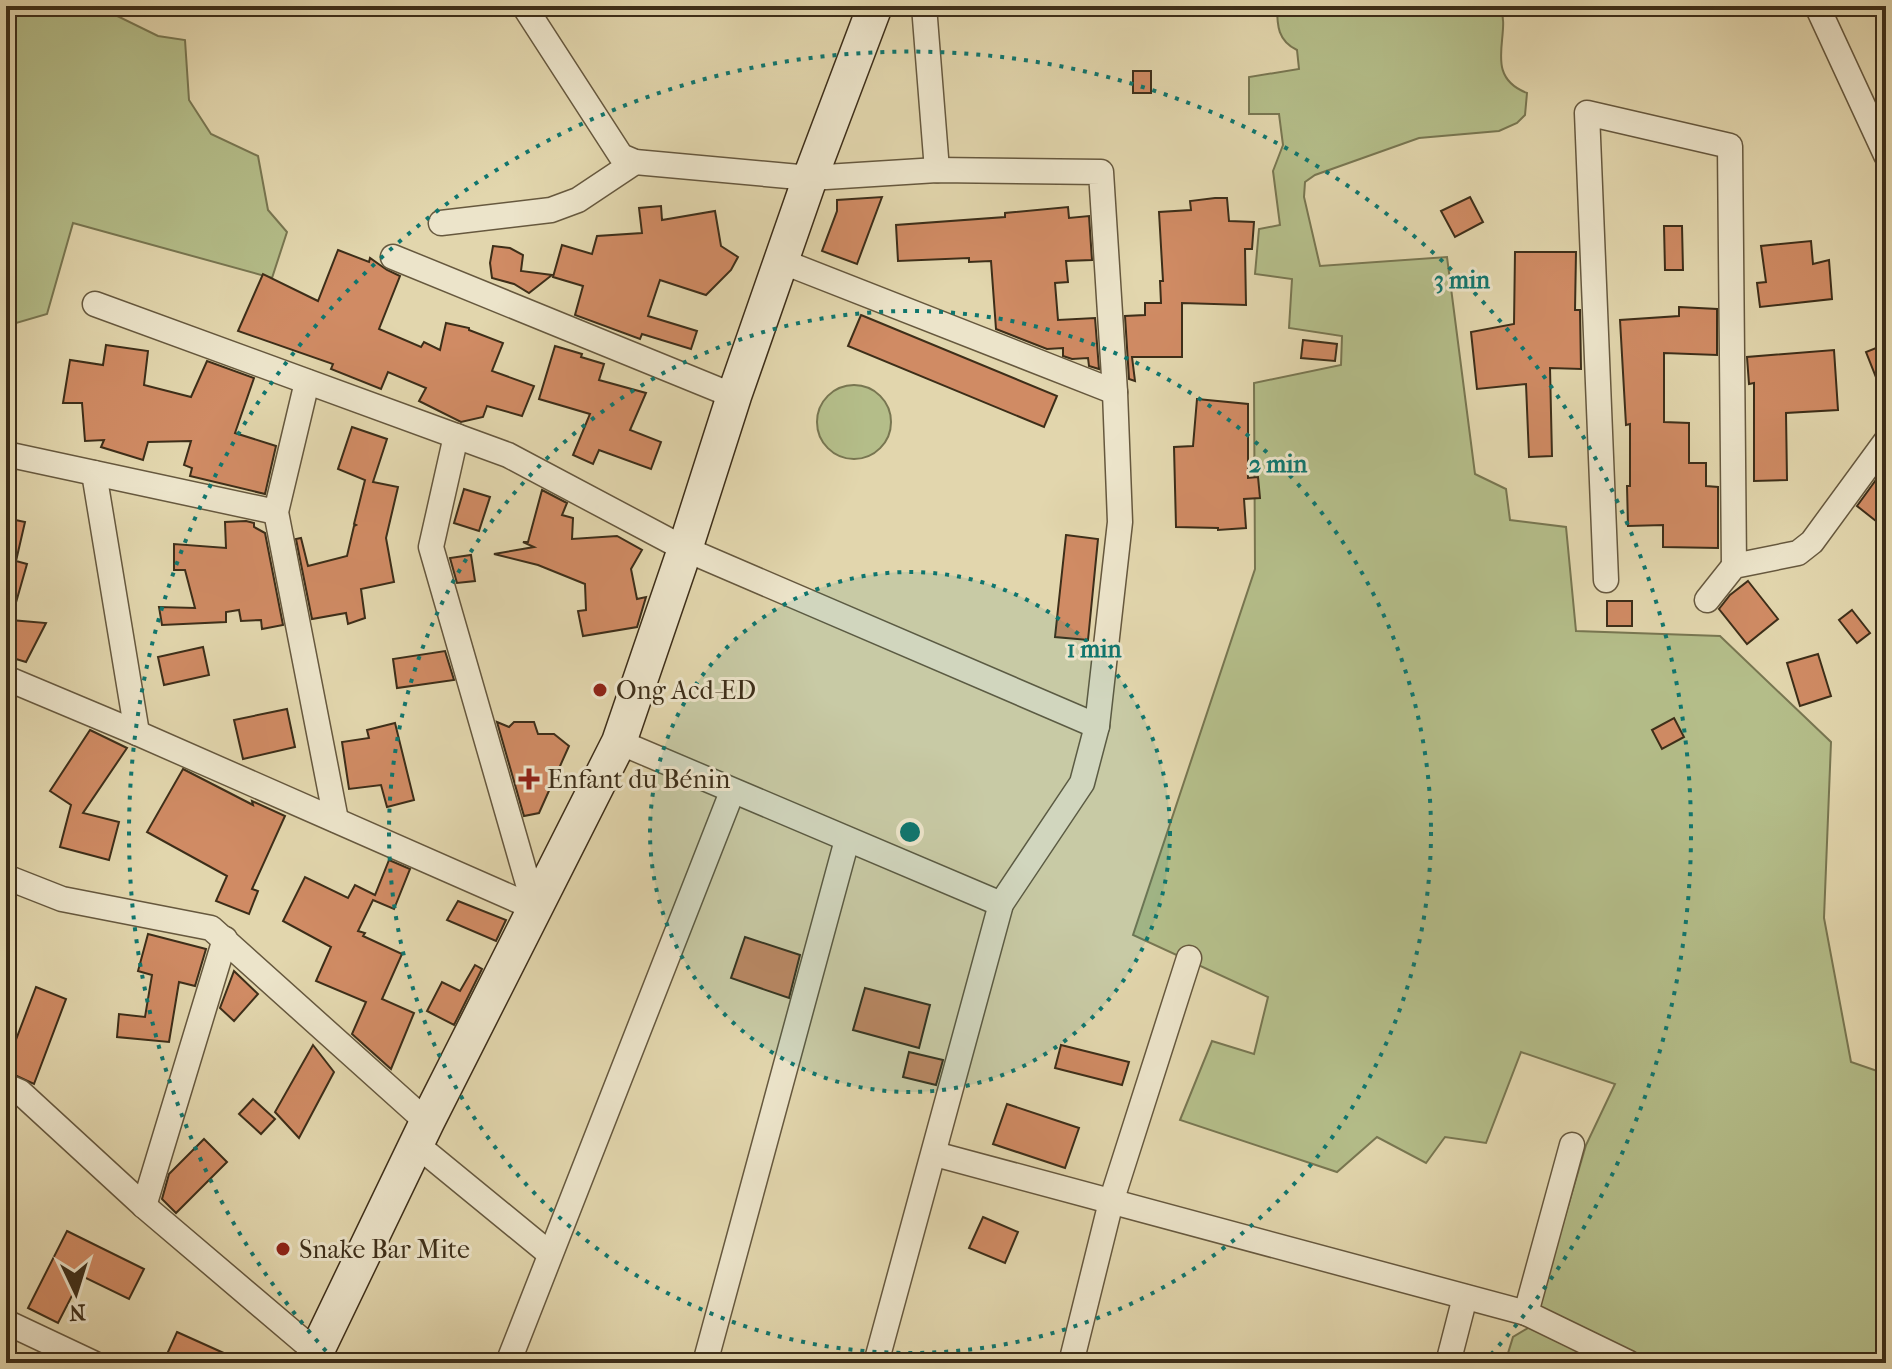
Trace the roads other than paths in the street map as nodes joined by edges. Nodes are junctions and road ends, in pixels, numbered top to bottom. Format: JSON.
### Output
{"nodes":[{"id":1,"x":524,"y":6,"type":"edge"},
{"id":2,"x":875,"y":6,"type":"edge"},
{"id":3,"x":924,"y":6,"type":"edge"},
{"id":4,"x":1817,"y":6,"type":"edge"},
{"id":5,"x":1886,"y":155,"type":"edge"},
{"id":6,"x":635,"y":162,"type":"junction"},
{"id":7,"x":937,"y":170,"type":"junction"},
{"id":8,"x":810,"y":178,"type":"junction"},
{"id":9,"x":441,"y":223,"type":"dead end"},
{"id":10,"x":393,"y":257,"type":"dead end"},
{"id":11,"x":781,"y":261,"type":"junction"},
{"id":12,"x":95,"y":304,"type":"dead end"},
{"id":13,"x":307,"y":382,"type":"junction"},
{"id":14,"x":1115,"y":392,"type":"junction"},
{"id":15,"x":734,"y":396,"type":"junction"},
{"id":16,"x":456,"y":436,"type":"junction"},
{"id":17,"x":1886,"y":441,"type":"edge"},
{"id":18,"x":6,"y":454,"type":"edge"},
{"id":19,"x":94,"y":473,"type":"junction"},
{"id":20,"x":276,"y":512,"type":"junction"},
{"id":21,"x":685,"y":549,"type":"junction"},
{"id":22,"x":1734,"y":566,"type":"junction"},
{"id":23,"x":1606,"y":580,"type":"dead end"},
{"id":24,"x":1707,"y":600,"type":"dead end"},
{"id":25,"x":6,"y":678,"type":"edge"},
{"id":26,"x":1097,"y":726,"type":"junction"},
{"id":27,"x":137,"y":733,"type":"junction"},
{"id":28,"x":619,"y":742,"type":"junction"},
{"id":29,"x":732,"y":792,"type":"junction"},
{"id":30,"x":336,"y":820,"type":"junction"},
{"id":31,"x":847,"y":840,"type":"junction"},
{"id":32,"x":6,"y":877,"type":"edge"},
{"id":33,"x":1001,"y":904,"type":"junction"},
{"id":34,"x":535,"y":908,"type":"junction"},
{"id":35,"x":225,"y":939,"type":"junction"},
{"id":36,"x":1189,"y":958,"type":"dead end"},
{"id":37,"x":6,"y":1086,"type":"edge"},
{"id":38,"x":422,"y":1134,"type":"junction"},
{"id":39,"x":1572,"y":1145,"type":"dead end"},
{"id":40,"x":935,"y":1154,"type":"junction"},
{"id":41,"x":1111,"y":1202,"type":"junction"},
{"id":42,"x":144,"y":1206,"type":"junction"},
{"id":43,"x":550,"y":1254,"type":"junction"},
{"id":44,"x":1465,"y":1297,"type":"junction"},
{"id":45,"x":1526,"y":1313,"type":"junction"},
{"id":46,"x":6,"y":1322,"type":"edge"},
{"id":47,"x":42,"y":1351,"type":"edge"},
{"id":48,"x":314,"y":1358,"type":"edge"},
{"id":49,"x":93,"y":1363,"type":"edge"},
{"id":50,"x":508,"y":1363,"type":"edge"},
{"id":51,"x":705,"y":1363,"type":"edge"},
{"id":52,"x":876,"y":1363,"type":"edge"},
{"id":53,"x":1071,"y":1363,"type":"edge"},
{"id":54,"x":1448,"y":1363,"type":"edge"},
{"id":55,"x":1629,"y":1363,"type":"edge"}],
"edges":[{"from":1,"to":6,"type":"street"},
{"from":2,"to":8,"type":"street"},
{"from":3,"to":7,"type":"street"},
{"from":4,"to":5,"type":"street"},
{"from":6,"to":8,"type":"street"},
{"from":6,"to":9,"type":"street"},
{"from":7,"to":8,"type":"street"},
{"from":7,"to":14,"type":"street"},
{"from":8,"to":11,"type":"street"},
{"from":10,"to":15,"type":"street"},
{"from":11,"to":14,"type":"street"},
{"from":11,"to":15,"type":"street"},
{"from":12,"to":13,"type":"street"},
{"from":13,"to":16,"type":"street"},
{"from":13,"to":20,"type":"street"},
{"from":14,"to":26,"type":"street"},
{"from":15,"to":21,"type":"street"},
{"from":16,"to":21,"type":"street"},
{"from":16,"to":34,"type":"street"},
{"from":17,"to":22,"type":"street"},
{"from":18,"to":19,"type":"street"},
{"from":19,"to":20,"type":"street"},
{"from":19,"to":27,"type":"street"},
{"from":20,"to":30,"type":"street"},
{"from":21,"to":26,"type":"street"},
{"from":21,"to":28,"type":"street"},
{"from":22,"to":23,"type":"street"},
{"from":22,"to":24,"type":"street"},
{"from":25,"to":27,"type":"street"},
{"from":26,"to":33,"type":"street"},
{"from":27,"to":30,"type":"street"},
{"from":28,"to":29,"type":"street"},
{"from":28,"to":34,"type":"street"},
{"from":29,"to":31,"type":"street"},
{"from":29,"to":43,"type":"street"},
{"from":30,"to":34,"type":"street"},
{"from":31,"to":33,"type":"street"},
{"from":31,"to":51,"type":"street"},
{"from":32,"to":35,"type":"street"},
{"from":33,"to":40,"type":"street"},
{"from":34,"to":38,"type":"street"},
{"from":35,"to":38,"type":"street"},
{"from":35,"to":42,"type":"street"},
{"from":36,"to":41,"type":"street"},
{"from":37,"to":42,"type":"street"},
{"from":38,"to":43,"type":"street"},
{"from":38,"to":48,"type":"street"},
{"from":39,"to":45,"type":"street"},
{"from":40,"to":41,"type":"street"},
{"from":40,"to":52,"type":"street"},
{"from":41,"to":44,"type":"street"},
{"from":41,"to":53,"type":"street"},
{"from":42,"to":48,"type":"street"},
{"from":43,"to":50,"type":"street"},
{"from":44,"to":45,"type":"street"},
{"from":44,"to":54,"type":"street"},
{"from":45,"to":55,"type":"street"},
{"from":46,"to":47,"type":"street"},
{"from":47,"to":49,"type":"street"}]}
